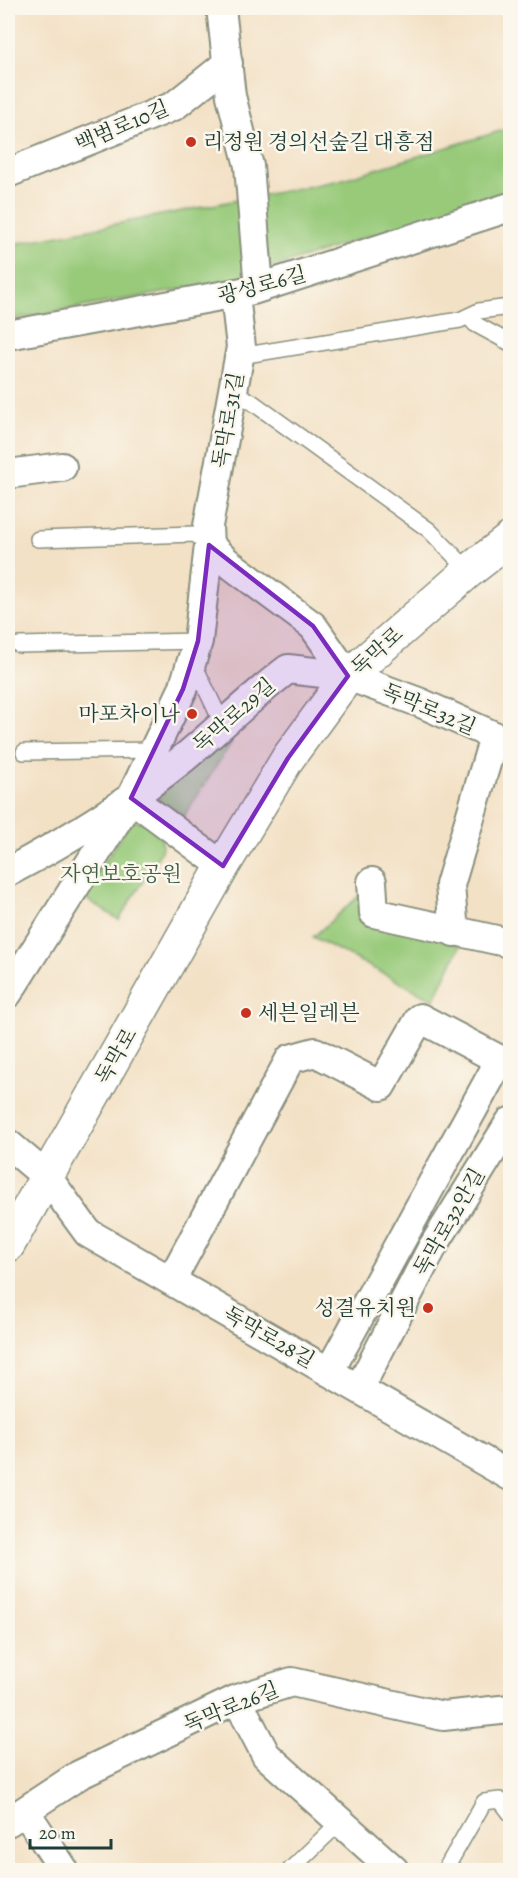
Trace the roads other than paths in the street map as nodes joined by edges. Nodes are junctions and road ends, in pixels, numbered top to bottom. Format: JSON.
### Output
{"nodes":[{"id":1,"x":221,"y":8,"type":"edge"},
{"id":2,"x":228,"y":63,"type":"junction"},
{"id":3,"x":8,"y":173,"type":"edge"},
{"id":4,"x":510,"y":207,"type":"edge"},
{"id":5,"x":247,"y":291,"type":"junction"},
{"id":6,"x":510,"y":307,"type":"edge"},
{"id":7,"x":468,"y":316,"type":"junction"},
{"id":8,"x":8,"y":335,"type":"edge"},
{"id":9,"x":510,"y":343,"type":"edge"},
{"id":10,"x":240,"y":356,"type":"junction"},
{"id":11,"x":233,"y":392,"type":"junction"},
{"id":12,"x":62,"y":467,"type":"dead end"},
{"id":13,"x":8,"y":474,"type":"edge"},
{"id":14,"x":38,"y":539,"type":"dead end"},
{"id":15,"x":510,"y":540,"type":"edge"},
{"id":16,"x":209,"y":545,"type":"junction"},
{"id":17,"x":469,"y":571,"type":"junction"},
{"id":18,"x":19,"y":645,"type":"dead end"},
{"id":19,"x":195,"y":650,"type":"junction"},
{"id":20,"x":348,"y":676,"type":"junction"},
{"id":21,"x":222,"y":725,"type":"junction"},
{"id":22,"x":502,"y":740,"type":"edge"},
{"id":23,"x":154,"y":750,"type":"junction"},
{"id":24,"x":24,"y":752,"type":"dead end"},
{"id":25,"x":131,"y":798,"type":"junction"},
{"id":26,"x":223,"y":866,"type":"junction"},
{"id":27,"x":8,"y":872,"type":"edge"},
{"id":28,"x":372,"y":882,"type":"dead end"},
{"id":29,"x":454,"y":932,"type":"junction"},
{"id":30,"x":510,"y":943,"type":"edge"},
{"id":31,"x":8,"y":993,"type":"edge"},
{"id":32,"x":510,"y":1122,"type":"edge"},
{"id":33,"x":8,"y":1144,"type":"edge"},
{"id":34,"x":46,"y":1177,"type":"junction"},
{"id":35,"x":8,"y":1245,"type":"edge"},
{"id":36,"x":171,"y":1281,"type":"junction"},
{"id":37,"x":329,"y":1372,"type":"junction"},
{"id":38,"x":359,"y":1389,"type":"junction"},
{"id":39,"x":510,"y":1476,"type":"edge"},
{"id":40,"x":237,"y":1699,"type":"junction"},
{"id":41,"x":510,"y":1709,"type":"edge"},
{"id":42,"x":510,"y":1813,"type":"edge"},
{"id":43,"x":16,"y":1816,"type":"edge"},
{"id":44,"x":341,"y":1821,"type":"junction"},
{"id":45,"x":64,"y":1870,"type":"edge"},
{"id":46,"x":290,"y":1870,"type":"edge"},
{"id":47,"x":394,"y":1870,"type":"edge"},
{"id":48,"x":445,"y":1870,"type":"edge"}],
"edges":[{"from":1,"to":2,"type":"street"},
{"from":2,"to":3,"type":"street","name":"백범로10길"},
{"from":2,"to":5,"type":"street"},
{"from":4,"to":5,"type":"street","name":"광성로6길"},
{"from":5,"to":8,"type":"street","name":"광성로6길"},
{"from":5,"to":10,"type":"street","name":"독막로31길"},
{"from":6,"to":7,"type":"lane"},
{"from":7,"to":9,"type":"lane"},
{"from":7,"to":10,"type":"lane"},
{"from":10,"to":11,"type":"street","name":"독막로31길"},
{"from":11,"to":16,"type":"street","name":"독막로31길"},
{"from":11,"to":17,"type":"lane"},
{"from":12,"to":13,"type":"street"},
{"from":14,"to":16,"type":"lane"},
{"from":15,"to":17,"type":"main road","name":"독막로"},
{"from":16,"to":19,"type":"street"},
{"from":16,"to":20,"type":"street"},
{"from":17,"to":20,"type":"main road","name":"독막로"},
{"from":18,"to":19,"type":"lane"},
{"from":19,"to":21,"type":"lane"},
{"from":19,"to":23,"type":"street"},
{"from":20,"to":21,"type":"street","name":"독막로29길"},
{"from":20,"to":22,"type":"street","name":"독막로32길"},
{"from":20,"to":26,"type":"main road","name":"독막로"},
{"from":21,"to":25,"type":"street","name":"독막로29길"},
{"from":22,"to":29,"type":"street"},
{"from":23,"to":24,"type":"lane"},
{"from":23,"to":25,"type":"street"},
{"from":25,"to":26,"type":"street"},
{"from":25,"to":27,"type":"street","name":"독막로29길"},
{"from":25,"to":31,"type":"street","name":"독막로29길"},
{"from":26,"to":34,"type":"main road","name":"독막로"},
{"from":28,"to":29,"type":"street"},
{"from":29,"to":30,"type":"street"},
{"from":32,"to":38,"type":"street","name":"독막로32안길"},
{"from":33,"to":34,"type":"street"},
{"from":34,"to":35,"type":"main road","name":"독막로"},
{"from":34,"to":36,"type":"street","name":"독막로28길"},
{"from":36,"to":37,"type":"street","name":"독막로28길"},
{"from":36,"to":37,"type":"street"},
{"from":37,"to":38,"type":"street","name":"독막로28길"},
{"from":38,"to":39,"type":"street","name":"독막로28길"},
{"from":40,"to":41,"type":"street","name":"독막로26길"},
{"from":40,"to":43,"type":"street","name":"독막로26길"},
{"from":40,"to":44,"type":"street"},
{"from":42,"to":48,"type":"lane"},
{"from":43,"to":45,"type":"street"},
{"from":44,"to":46,"type":"lane"},
{"from":44,"to":47,"type":"street"}]}
